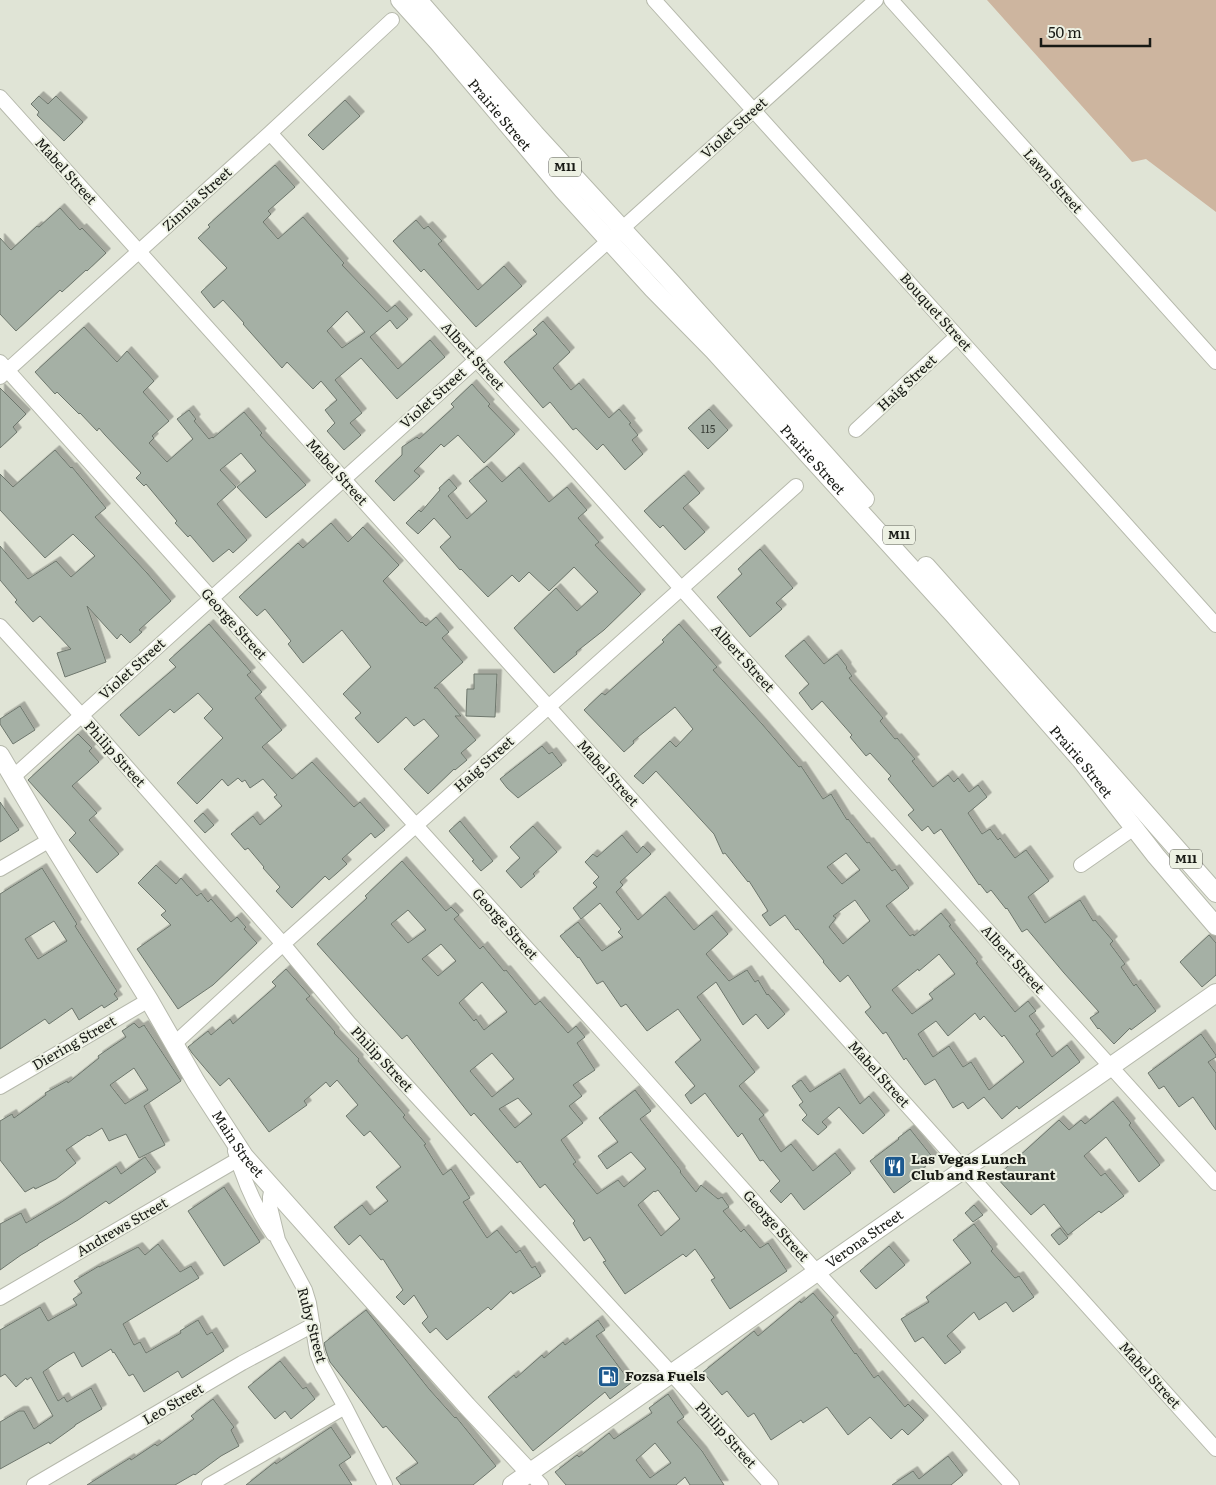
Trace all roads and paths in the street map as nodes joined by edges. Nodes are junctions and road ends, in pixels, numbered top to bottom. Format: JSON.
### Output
{"nodes":[{"id":1,"x":400,"y":0,"type":"edge"},
{"id":2,"x":418,"y":0,"type":"edge"},
{"id":3,"x":654,"y":0,"type":"edge"},
{"id":4,"x":876,"y":0,"type":"edge"},
{"id":5,"x":891,"y":0,"type":"edge"},
{"id":6,"x":392,"y":20,"type":"dead end"},
{"id":7,"x":0,"y":97,"type":"edge"},
{"id":8,"x":754,"y":110,"type":"junction"},
{"id":9,"x":270,"y":133,"type":"junction"},
{"id":10,"x":615,"y":235,"type":"junction"},
{"id":11,"x":139,"y":251,"type":"junction"},
{"id":12,"x":957,"y":336,"type":"junction"},
{"id":13,"x":476,"y":360,"type":"junction"},
{"id":14,"x":1216,"y":362,"type":"edge"},
{"id":15,"x":2,"y":370,"type":"edge"},
{"id":16,"x":856,"y":430,"type":"dead end"},
{"id":17,"x":343,"y":479,"type":"junction"},
{"id":18,"x":796,"y":486,"type":"dead end"},
{"id":19,"x":681,"y":588,"type":"junction"},
{"id":20,"x":211,"y":598,"type":"junction"},
{"id":21,"x":1216,"y":625,"type":"edge"},
{"id":22,"x":0,"y":626,"type":"edge"},
{"id":23,"x":548,"y":707,"type":"junction"},
{"id":24,"x":80,"y":715,"type":"junction"},
{"id":25,"x":0,"y":755,"type":"edge"},
{"id":26,"x":13,"y":777,"type":"junction"},
{"id":27,"x":416,"y":825,"type":"junction"},
{"id":28,"x":1134,"y":828,"type":"junction"},
{"id":29,"x":50,"y":840,"type":"junction"},
{"id":30,"x":1081,"y":865,"type":"dead end"},
{"id":31,"x":0,"y":869,"type":"edge"},
{"id":32,"x":1216,"y":893,"type":"edge"},
{"id":33,"x":1216,"y":926,"type":"edge"},
{"id":34,"x":283,"y":944,"type":"junction"},
{"id":35,"x":1216,"y":993,"type":"edge"},
{"id":36,"x":148,"y":1000,"type":"junction"},
{"id":37,"x":174,"y":1044,"type":"junction"},
{"id":38,"x":1110,"y":1066,"type":"junction"},
{"id":39,"x":0,"y":1087,"type":"edge"},
{"id":40,"x":241,"y":1158,"type":"junction"},
{"id":41,"x":964,"y":1168,"type":"junction"},
{"id":42,"x":1216,"y":1183,"type":"edge"},
{"id":43,"x":272,"y":1187,"type":"junction"},
{"id":44,"x":278,"y":1240,"type":"junction"},
{"id":45,"x":817,"y":1272,"type":"junction"},
{"id":46,"x":0,"y":1298,"type":"edge"},
{"id":47,"x":314,"y":1325,"type":"junction"},
{"id":48,"x":671,"y":1373,"type":"junction"},
{"id":49,"x":344,"y":1406,"type":"junction"},
{"id":50,"x":1216,"y":1449,"type":"edge"},
{"id":51,"x":535,"y":1479,"type":"edge"},
{"id":52,"x":34,"y":1485,"type":"edge"},
{"id":53,"x":209,"y":1485,"type":"edge"},
{"id":54,"x":385,"y":1485,"type":"edge"},
{"id":55,"x":512,"y":1485,"type":"edge"},
{"id":56,"x":771,"y":1485,"type":"edge"},
{"id":57,"x":1012,"y":1485,"type":"edge"}],
"edges":[{"from":1,"to":10,"type":"main road","name":"Prairie Street","number":"M11"},
{"from":2,"to":10,"type":"main road","name":"Prairie Street","number":"M11"},
{"from":3,"to":8,"type":"street","name":"Bouquet Street"},
{"from":4,"to":8,"type":"street","name":"Violet Street"},
{"from":5,"to":14,"type":"street","name":"Lawn Street"},
{"from":6,"to":9,"type":"street","name":"Zinnia Street"},
{"from":7,"to":11,"type":"street","name":"Mabel Street"},
{"from":8,"to":10,"type":"street","name":"Violet Street"},
{"from":8,"to":12,"type":"street","name":"Bouquet Street"},
{"from":9,"to":11,"type":"street","name":"Zinnia Street"},
{"from":9,"to":13,"type":"street","name":"Albert Street"},
{"from":10,"to":13,"type":"street","name":"Violet Street"},
{"from":10,"to":28,"type":"main road","name":"Prairie Street","number":"M11"},
{"from":10,"to":32,"type":"main road","name":"Prairie Street","number":"M11"},
{"from":11,"to":15,"type":"street","name":"Zinnia Street"},
{"from":11,"to":17,"type":"street","name":"Mabel Street"},
{"from":12,"to":16,"type":"street","name":"Haig Street"},
{"from":12,"to":21,"type":"street","name":"Bouquet Street"},
{"from":13,"to":17,"type":"street","name":"Violet Street"},
{"from":13,"to":19,"type":"street","name":"Albert Street"},
{"from":15,"to":20,"type":"street","name":"George Street"},
{"from":17,"to":20,"type":"street","name":"Violet Street"},
{"from":17,"to":23,"type":"street","name":"Mabel Street"},
{"from":18,"to":19,"type":"street","name":"Haig Street"},
{"from":19,"to":23,"type":"street","name":"Haig Street"},
{"from":19,"to":38,"type":"street","name":"Albert Street"},
{"from":20,"to":24,"type":"street","name":"Violet Street"},
{"from":20,"to":27,"type":"street","name":"George Street"},
{"from":22,"to":24,"type":"street","name":"Philip Street"},
{"from":23,"to":27,"type":"street","name":"Haig Street"},
{"from":23,"to":41,"type":"street","name":"Mabel Street"},
{"from":24,"to":26,"type":"street","name":"Violet Street"},
{"from":24,"to":34,"type":"street","name":"Philip Street"},
{"from":25,"to":26,"type":"main road","name":"Main Street"},
{"from":26,"to":29,"type":"main road","name":"Main Street"},
{"from":27,"to":34,"type":"street","name":"Haig Street"},
{"from":27,"to":45,"type":"street","name":"George Street"},
{"from":28,"to":30,"type":"street"},
{"from":28,"to":33,"type":"main road","name":"Prairie Street","number":"M11"},
{"from":29,"to":31,"type":"street"},
{"from":29,"to":36,"type":"main road","name":"Main Street"},
{"from":34,"to":37,"type":"street","name":"Haig Street"},
{"from":34,"to":48,"type":"street","name":"Philip Street"},
{"from":35,"to":38,"type":"main road","name":"Verona Street"},
{"from":36,"to":37,"type":"main road","name":"Main Street"},
{"from":36,"to":39,"type":"street","name":"Diering Street"},
{"from":37,"to":40,"type":"main road","name":"Main Street"},
{"from":38,"to":41,"type":"main road","name":"Verona Street"},
{"from":38,"to":42,"type":"street","name":"Albert Street"},
{"from":40,"to":43,"type":"main road","name":"Main Street"},
{"from":40,"to":44,"type":"street"},
{"from":40,"to":46,"type":"street","name":"Andrews Street"},
{"from":41,"to":45,"type":"main road","name":"Verona Street"},
{"from":41,"to":50,"type":"street","name":"Mabel Street"},
{"from":43,"to":44,"type":"street","name":"Ruby Street"},
{"from":43,"to":51,"type":"main road","name":"Main Street"},
{"from":44,"to":47,"type":"street","name":"Ruby Street"},
{"from":45,"to":48,"type":"main road","name":"Verona Street"},
{"from":45,"to":57,"type":"street","name":"George Street"},
{"from":47,"to":49,"type":"street","name":"Ruby Street"},
{"from":47,"to":52,"type":"street","name":"Leo Street"},
{"from":48,"to":51,"type":"main road","name":"Verona Street"},
{"from":48,"to":56,"type":"street","name":"Philip Street"},
{"from":49,"to":53,"type":"street"},
{"from":49,"to":54,"type":"street","name":"Ruby Street"},
{"from":51,"to":55,"type":"main road","name":"Verona Street"}]}
